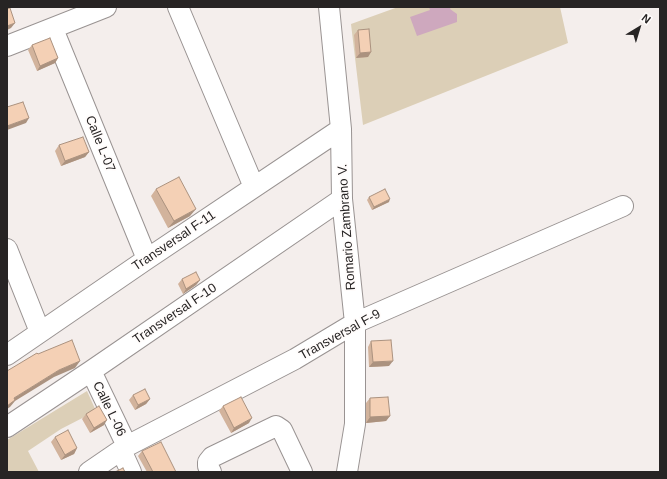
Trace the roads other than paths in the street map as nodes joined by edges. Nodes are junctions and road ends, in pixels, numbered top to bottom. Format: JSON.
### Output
{"nodes":[{"id":1,"x":106,"y":7,"type":"edge"},
{"id":2,"x":178,"y":7,"type":"edge"},
{"id":3,"x":329,"y":7,"type":"edge"},
{"id":4,"x":53,"y":29,"type":"junction"},
{"id":5,"x":7,"y":46,"type":"edge"},
{"id":6,"x":341,"y":129,"type":"junction"},
{"id":7,"x":254,"y":187,"type":"junction"},
{"id":8,"x":342,"y":199,"type":"junction"},
{"id":9,"x":623,"y":206,"type":"dead end"},
{"id":10,"x":7,"y":249,"type":"edge"},
{"id":11,"x":147,"y":259,"type":"junction"},
{"id":12,"x":355,"y":323,"type":"junction"},
{"id":13,"x":40,"y":332,"type":"junction"},
{"id":14,"x":7,"y":354,"type":"edge"},
{"id":15,"x":91,"y":372,"type":"junction"},
{"id":16,"x":7,"y":426,"type":"edge"},
{"id":17,"x":124,"y":448,"type":"junction"},
{"id":18,"x":89,"y":472,"type":"edge"},
{"id":19,"x":131,"y":472,"type":"edge"},
{"id":20,"x":211,"y":472,"type":"edge"},
{"id":21,"x":302,"y":472,"type":"edge"},
{"id":22,"x":347,"y":472,"type":"edge"}],
"edges":[{"from":1,"to":4,"type":"street"},
{"from":2,"to":7,"type":"street"},
{"from":3,"to":6,"type":"street","name":"Romario Zambrano V."},
{"from":4,"to":5,"type":"street"},
{"from":4,"to":11,"type":"street","name":"Calle L-07"},
{"from":6,"to":7,"type":"street","name":"Transversal F-11"},
{"from":6,"to":8,"type":"street","name":"Romario Zambrano V."},
{"from":7,"to":11,"type":"street","name":"Transversal F-11"},
{"from":8,"to":12,"type":"street","name":"Romario Zambrano V."},
{"from":8,"to":15,"type":"street","name":"Transversal F-10"},
{"from":9,"to":12,"type":"street","name":"Transversal F-9"},
{"from":10,"to":13,"type":"street"},
{"from":11,"to":13,"type":"street","name":"Transversal F-11"},
{"from":12,"to":17,"type":"street","name":"Transversal F-9"},
{"from":12,"to":22,"type":"street","name":"Romario Zambrano V."},
{"from":13,"to":14,"type":"street","name":"Transversal F-11"},
{"from":15,"to":16,"type":"street","name":"Transversal F-10"},
{"from":15,"to":17,"type":"street","name":"Calle L-06"},
{"from":17,"to":18,"type":"street","name":"Transversal F-9"},
{"from":17,"to":19,"type":"street","name":"Calle L-06"},
{"from":20,"to":21,"type":"street"}]}
